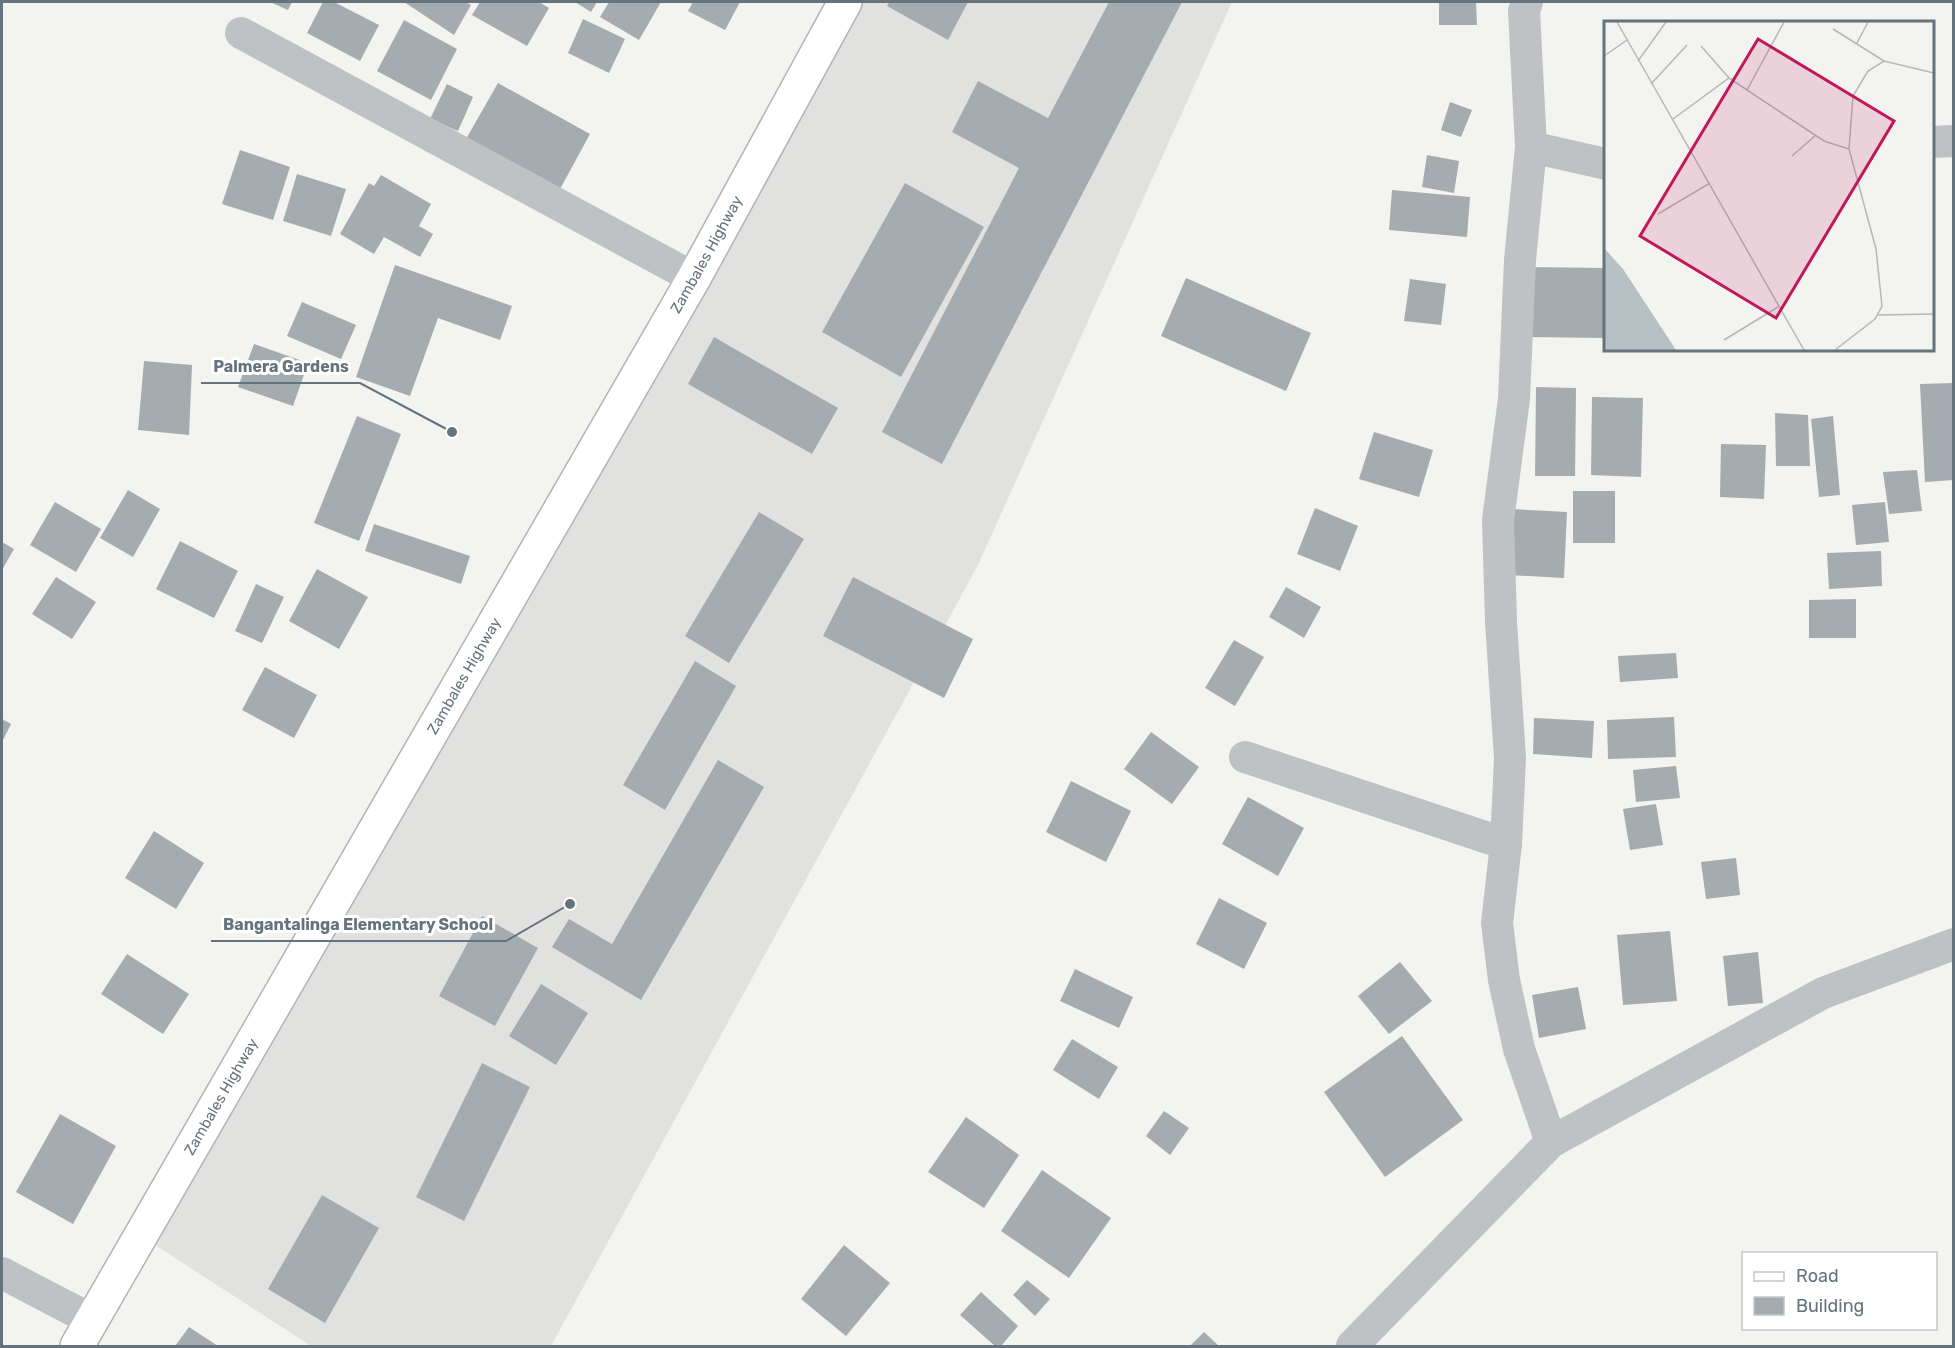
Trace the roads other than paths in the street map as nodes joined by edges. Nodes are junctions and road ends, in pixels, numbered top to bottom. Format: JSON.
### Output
{"nodes":[{"id":1,"x":845,"y":2,"type":"edge"},
{"id":2,"x":1527,"y":2,"type":"edge"},
{"id":3,"x":241,"y":33,"type":"dead end"},
{"id":4,"x":1953,"y":141,"type":"edge"},
{"id":5,"x":1934,"y":142,"type":"edge"},
{"id":6,"x":1532,"y":147,"type":"junction"},
{"id":7,"x":1604,"y":164,"type":"edge"},
{"id":8,"x":694,"y":278,"type":"junction"},
{"id":9,"x":1245,"y":757,"type":"dead end"},
{"id":10,"x":1506,"y":844,"type":"junction"},
{"id":11,"x":1953,"y":944,"type":"edge"},
{"id":12,"x":1551,"y":1142,"type":"junction"},
{"id":13,"x":2,"y":1274,"type":"edge"},
{"id":14,"x":84,"y":1333,"type":"edge"},
{"id":15,"x":1352,"y":1347,"type":"edge"}],
"edges":[{"from":1,"to":8,"type":"main road","name":"Zambales Highway"},
{"from":2,"to":6,"type":"street"},
{"from":3,"to":8,"type":"street"},
{"from":4,"to":5,"type":"street"},
{"from":6,"to":7,"type":"street"},
{"from":6,"to":10,"type":"street"},
{"from":8,"to":14,"type":"main road","name":"Zambales Highway"},
{"from":9,"to":10,"type":"street"},
{"from":10,"to":12,"type":"street"},
{"from":11,"to":12,"type":"street"},
{"from":12,"to":15,"type":"street"},
{"from":13,"to":14,"type":"street"}]}
